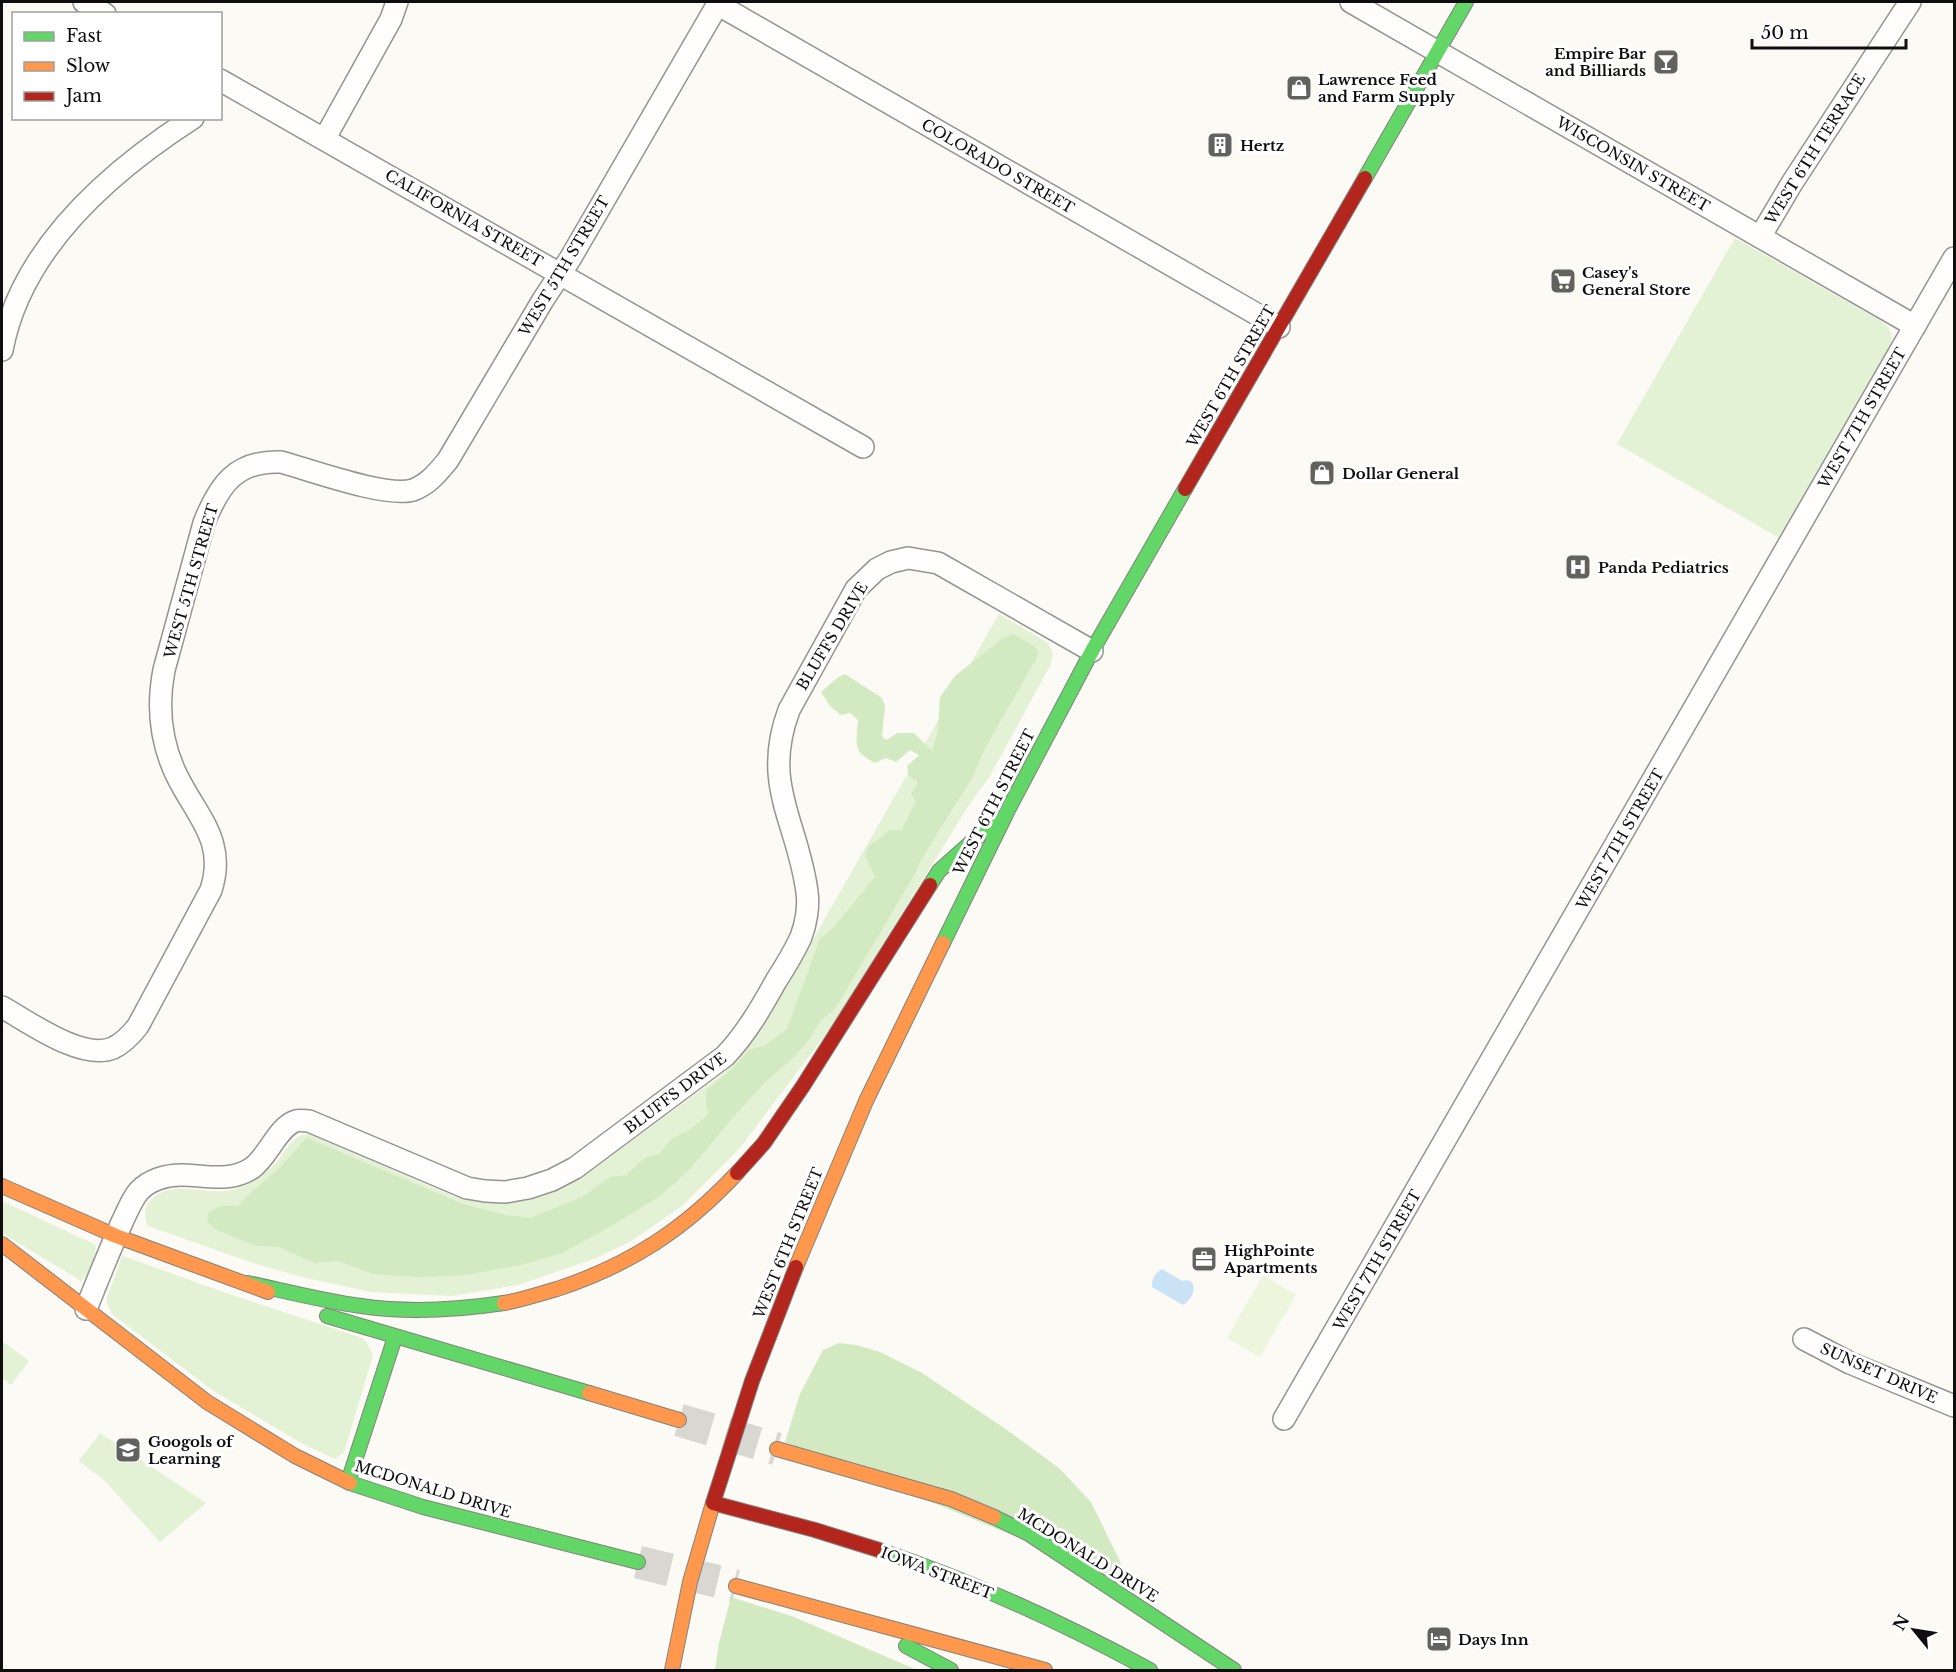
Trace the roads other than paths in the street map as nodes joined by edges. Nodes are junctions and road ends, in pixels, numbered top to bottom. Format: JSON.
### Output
{"nodes":[{"id":1,"x":84,"y":2,"type":"edge"},
{"id":2,"x":397,"y":2,"type":"edge"},
{"id":3,"x":1351,"y":2,"type":"edge"},
{"id":4,"x":1466,"y":2,"type":"edge"},
{"id":5,"x":1910,"y":2,"type":"edge"},
{"id":6,"x":718,"y":3,"type":"edge"},
{"id":7,"x":102,"y":12,"type":"edge"},
{"id":8,"x":1437,"y":52,"type":"junction"},
{"id":9,"x":226,"y":90,"type":"edge"},
{"id":10,"x":190,"y":120,"type":"edge"},
{"id":11,"x":325,"y":138,"type":"junction"},
{"id":12,"x":1760,"y":237,"type":"junction"},
{"id":13,"x":1954,"y":258,"type":"edge"},
{"id":14,"x":561,"y":273,"type":"junction"},
{"id":15,"x":1915,"y":326,"type":"junction"},
{"id":16,"x":1279,"y":327,"type":"junction"},
{"id":17,"x":2,"y":350,"type":"edge"},
{"id":18,"x":863,"y":447,"type":"dead end"},
{"id":19,"x":1092,"y":651,"type":"junction"},
{"id":20,"x":1009,"y":808,"type":"junction"},
{"id":21,"x":2,"y":1007,"type":"edge"},
{"id":22,"x":2,"y":1186,"type":"edge"},
{"id":23,"x":116,"y":1236,"type":"junction"},
{"id":24,"x":2,"y":1244,"type":"edge"},
{"id":25,"x":248,"y":1283,"type":"junction"},
{"id":26,"x":86,"y":1309,"type":"junction"},
{"id":27,"x":394,"y":1337,"type":"junction"},
{"id":28,"x":1804,"y":1339,"type":"dead end"},
{"id":29,"x":1954,"y":1406,"type":"edge"},
{"id":30,"x":1284,"y":1419,"type":"dead end"},
{"id":31,"x":679,"y":1420,"type":"tunnel mouth"},
{"id":32,"x":777,"y":1449,"type":"tunnel mouth"},
{"id":33,"x":348,"y":1482,"type":"junction"},
{"id":34,"x":713,"y":1503,"type":"junction"},
{"id":35,"x":638,"y":1562,"type":"tunnel mouth"},
{"id":36,"x":736,"y":1586,"type":"tunnel mouth"},
{"id":37,"x":845,"y":1616,"type":"junction"},
{"id":38,"x":672,"y":1671,"type":"edge"},
{"id":39,"x":951,"y":1671,"type":"edge"},
{"id":40,"x":1045,"y":1671,"type":"edge"},
{"id":41,"x":1150,"y":1671,"type":"edge"},
{"id":42,"x":1234,"y":1671,"type":"edge"}],
"edges":[{"from":1,"to":7,"type":"street"},
{"from":2,"to":11,"type":"street"},
{"from":3,"to":8,"type":"street","name":"WISCONSIN STREET"},
{"from":4,"to":8,"type":"main road","name":"WEST 6TH STREET"},
{"from":5,"to":12,"type":"street","name":"WEST 6TH TERRACE"},
{"from":6,"to":14,"type":"street","name":"WEST 5TH STREET"},
{"from":6,"to":16,"type":"street","name":"COLORADO STREET"},
{"from":8,"to":12,"type":"street","name":"WISCONSIN STREET"},
{"from":8,"to":16,"type":"main road","name":"WEST 6TH STREET"},
{"from":9,"to":11,"type":"street","name":"CALIFORNIA STREET"},
{"from":10,"to":17,"type":"street"},
{"from":11,"to":14,"type":"street","name":"CALIFORNIA STREET"},
{"from":12,"to":15,"type":"street","name":"WISCONSIN STREET"},
{"from":13,"to":15,"type":"street","name":"WEST 7TH STREET"},
{"from":14,"to":18,"type":"street","name":"CALIFORNIA STREET"},
{"from":14,"to":21,"type":"street","name":"WEST 5TH STREET"},
{"from":15,"to":30,"type":"street","name":"WEST 7TH STREET"},
{"from":16,"to":19,"type":"main road","name":"WEST 6TH STREET"},
{"from":19,"to":20,"type":"main road","name":"WEST 6TH STREET"},
{"from":19,"to":23,"type":"street","name":"BLUFFS DRIVE"},
{"from":20,"to":25,"type":"main road"},
{"from":20,"to":34,"type":"main road","name":"WEST 6TH STREET"},
{"from":22,"to":23,"type":"main road"},
{"from":23,"to":25,"type":"main road"},
{"from":23,"to":26,"type":"street","name":"BLUFFS DRIVE"},
{"from":24,"to":26,"type":"main road","name":"MCDONALD DRIVE"},
{"from":25,"to":27,"type":"main road"},
{"from":26,"to":33,"type":"main road","name":"MCDONALD DRIVE"},
{"from":27,"to":31,"type":"main road"},
{"from":27,"to":33,"type":"main road"},
{"from":28,"to":29,"type":"street","name":"SUNSET DRIVE"},
{"from":32,"to":42,"type":"main road","name":"MCDONALD DRIVE"},
{"from":33,"to":35,"type":"main road","name":"MCDONALD DRIVE"},
{"from":34,"to":38,"type":"main road","name":"WEST 6TH STREET"},
{"from":34,"to":41,"type":"main road","name":"IOWA STREET"},
{"from":36,"to":37,"type":"main road"},
{"from":37,"to":39,"type":"main road"},
{"from":37,"to":40,"type":"main road"}]}
